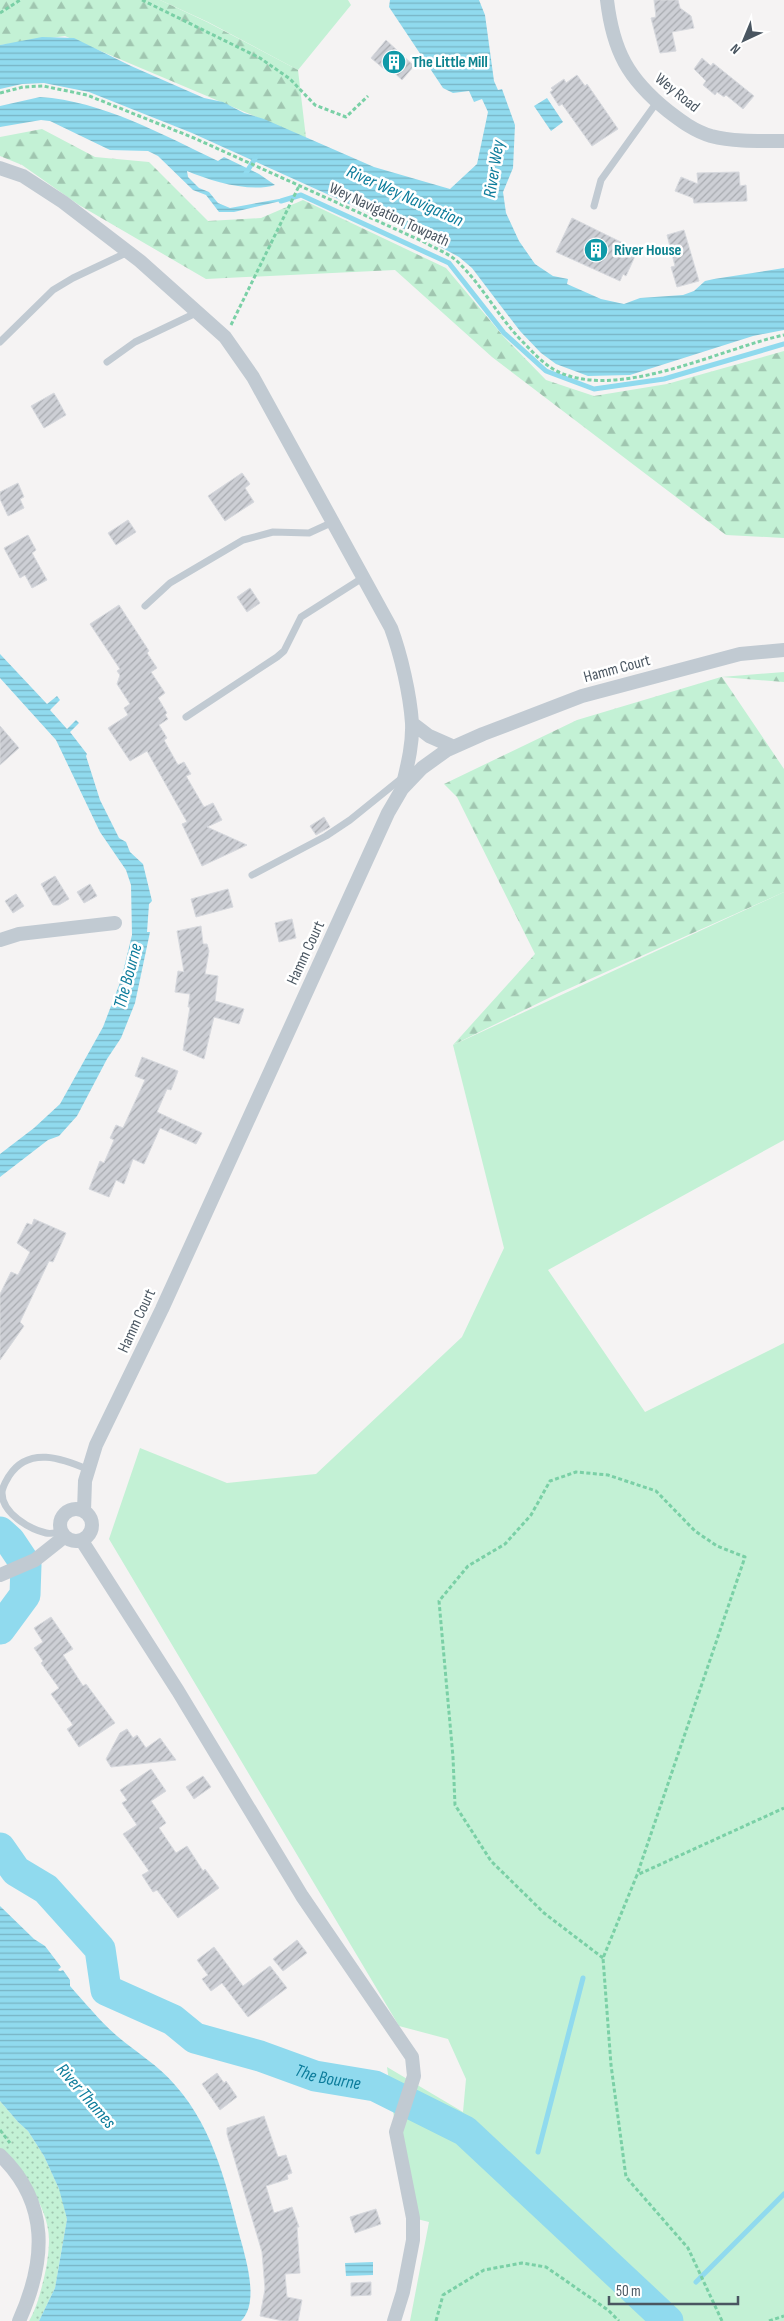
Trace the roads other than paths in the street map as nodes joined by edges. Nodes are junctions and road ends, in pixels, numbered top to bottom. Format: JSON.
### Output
{"nodes":[{"id":1,"x":607,"y":0,"type":"edge"},
{"id":2,"x":657,"y":102,"type":"junction"},
{"id":3,"x":784,"y":141,"type":"edge"},
{"id":4,"x":0,"y":168,"type":"edge"},
{"id":5,"x":594,"y":206,"type":"dead end"},
{"id":6,"x":128,"y":252,"type":"junction"},
{"id":7,"x":198,"y":312,"type":"junction"},
{"id":8,"x":0,"y":342,"type":"edge"},
{"id":9,"x":107,"y":362,"type":"dead end"},
{"id":10,"x":334,"y":522,"type":"junction"},
{"id":11,"x":364,"y":577,"type":"junction"},
{"id":12,"x":144,"y":606,"type":"dead end"},
{"id":13,"x":784,"y":650,"type":"edge"},
{"id":14,"x":186,"y":717,"type":"dead end"},
{"id":15,"x":412,"y":723,"type":"junction"},
{"id":16,"x":454,"y":747,"type":"junction"},
{"id":17,"x":403,"y":783,"type":"junction"},
{"id":18,"x":252,"y":875,"type":"dead end"},
{"id":19,"x":115,"y":923,"type":"dead end"},
{"id":20,"x":0,"y":940,"type":"edge"},
{"id":21,"x":88,"y":1470,"type":"junction"},
{"id":22,"x":84,"y":1511,"type":"junction"},
{"id":23,"x":63,"y":1535,"type":"junction"},
{"id":24,"x":82,"y":1541,"type":"junction"},
{"id":25,"x":3,"y":1573,"type":"edge"},
{"id":26,"x":0,"y":2155,"type":"edge"},
{"id":27,"x":19,"y":2321,"type":"edge"},
{"id":28,"x":394,"y":2321,"type":"edge"}],
"edges":[{"from":1,"to":2,"type":"street","name":"Wey Road"},
{"from":2,"to":3,"type":"street","name":"Wey Road"},
{"from":2,"to":5,"type":"lane"},
{"from":4,"to":6,"type":"street"},
{"from":6,"to":7,"type":"street"},
{"from":6,"to":8,"type":"lane"},
{"from":7,"to":9,"type":"lane"},
{"from":7,"to":10,"type":"street"},
{"from":10,"to":11,"type":"street"},
{"from":10,"to":12,"type":"lane"},
{"from":11,"to":14,"type":"lane"},
{"from":11,"to":15,"type":"street"},
{"from":13,"to":16,"type":"street","name":"Hamm Court"},
{"from":15,"to":16,"type":"street"},
{"from":15,"to":17,"type":"street"},
{"from":16,"to":17,"type":"street","name":"Hamm Court"},
{"from":17,"to":18,"type":"lane"},
{"from":17,"to":21,"type":"street","name":"Hamm Court"},
{"from":19,"to":20,"type":"street"},
{"from":21,"to":22,"type":"street","name":"Hamm Court"},
{"from":21,"to":23,"type":"lane"},
{"from":22,"to":23,"type":"street"},
{"from":22,"to":24,"type":"street"},
{"from":23,"to":24,"type":"street"},
{"from":23,"to":25,"type":"street"},
{"from":24,"to":28,"type":"street"},
{"from":26,"to":27,"type":"street"}]}
